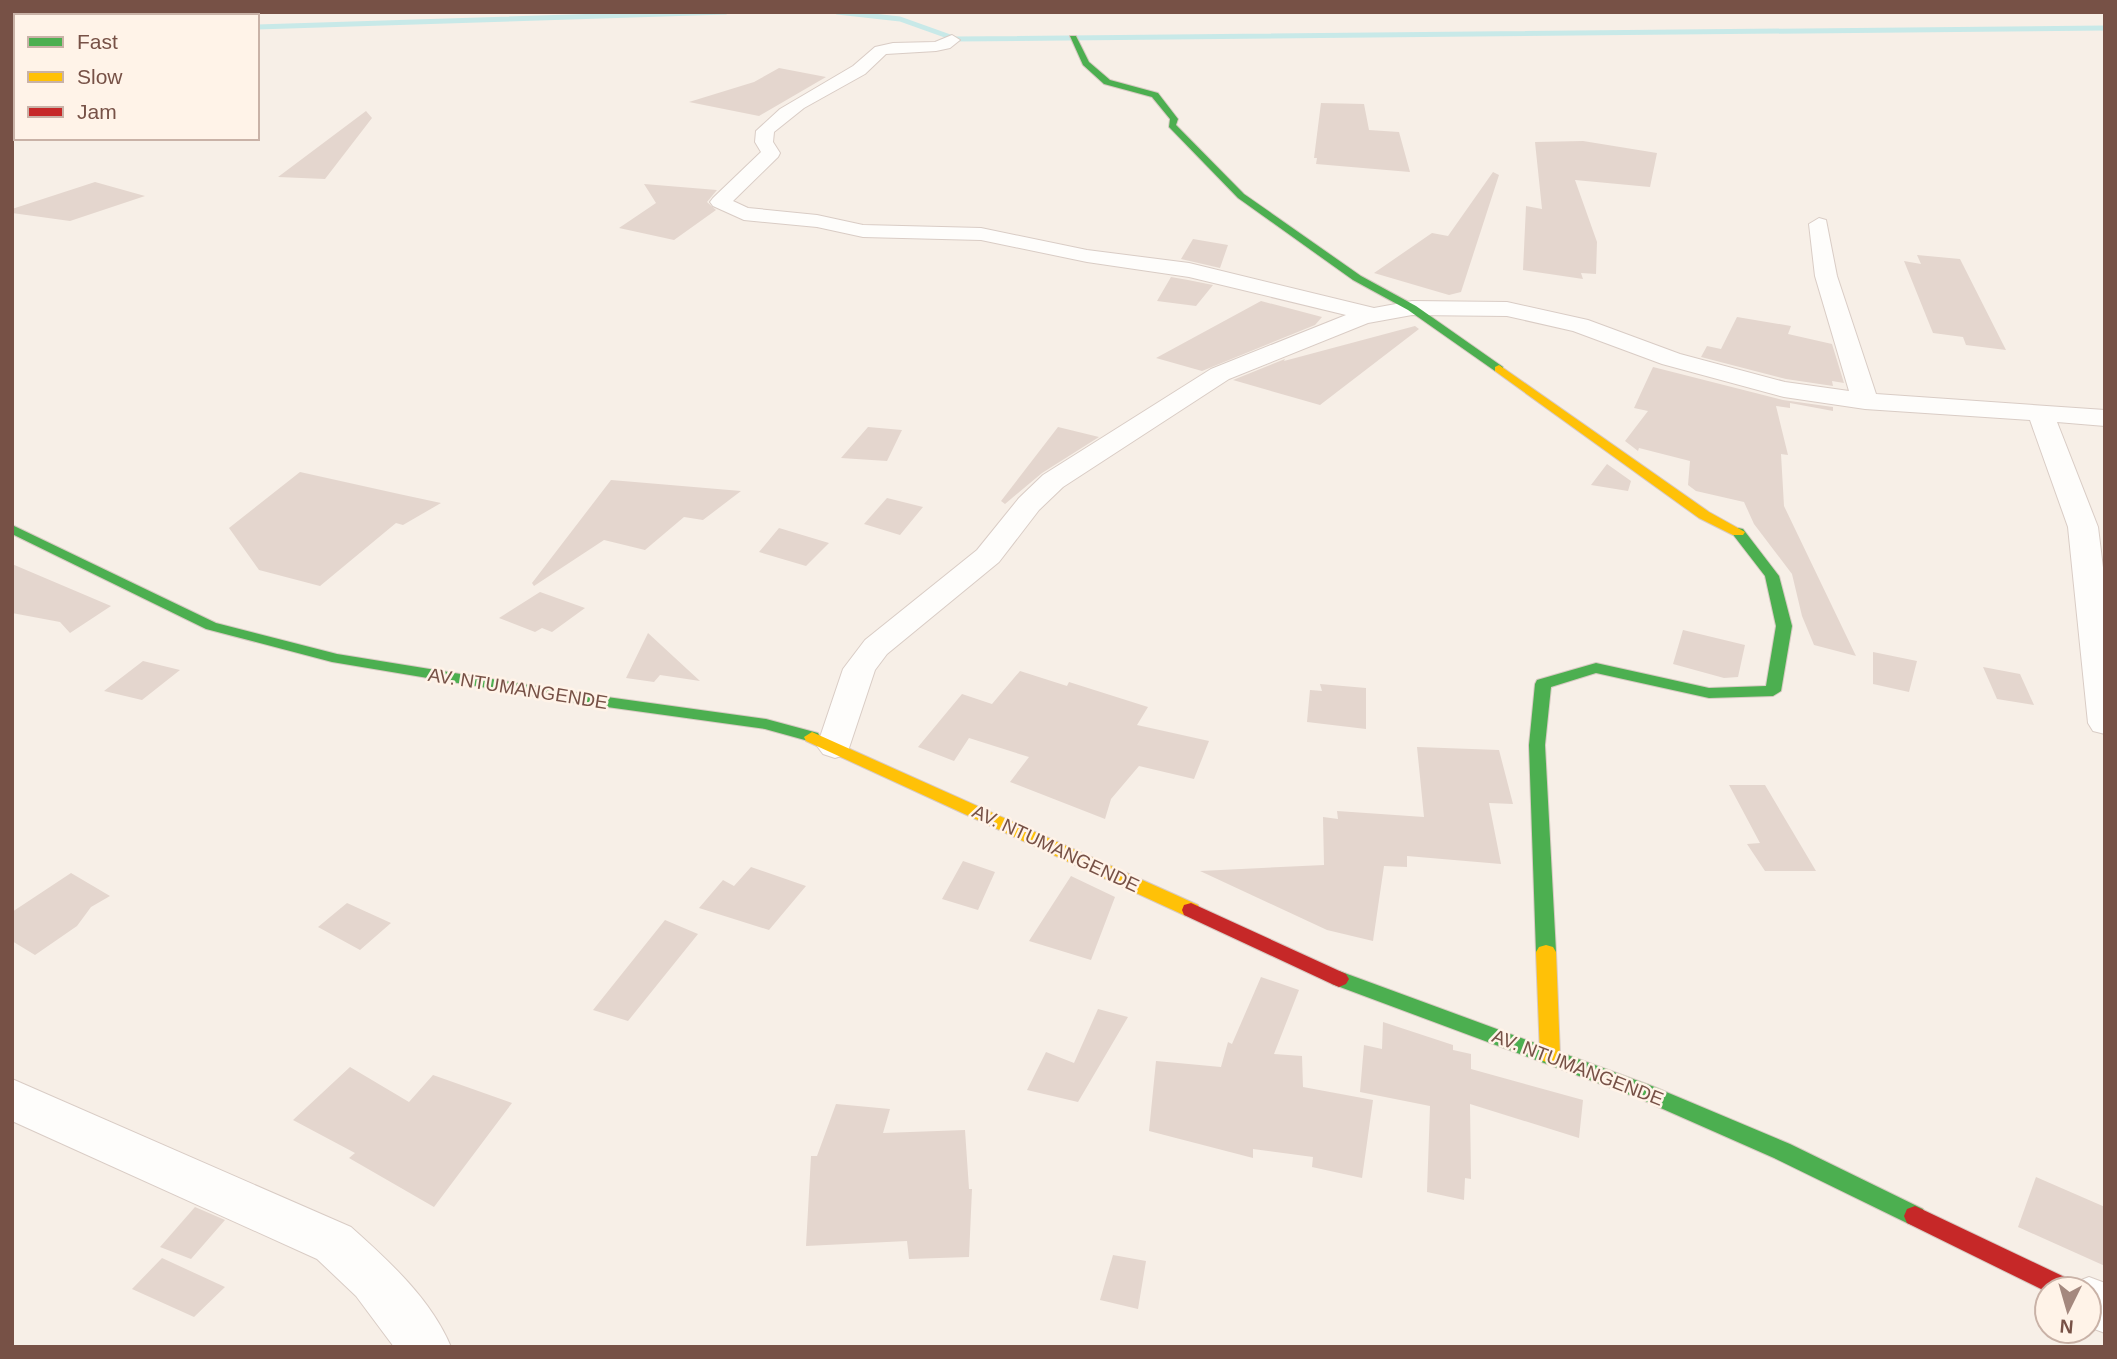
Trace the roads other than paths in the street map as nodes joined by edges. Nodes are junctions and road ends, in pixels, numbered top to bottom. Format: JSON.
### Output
{"nodes":[{"id":1,"x":1073,"y":38,"type":"dead end"},
{"id":2,"x":953,"y":40,"type":"dead end"},
{"id":3,"x":1819,"y":224,"type":"dead end"},
{"id":4,"x":1412,"y":308,"type":"junction"},
{"id":5,"x":1374,"y":315,"type":"junction"},
{"id":6,"x":1865,"y":401,"type":"junction"},
{"id":7,"x":2041,"y":414,"type":"junction"},
{"id":8,"x":2105,"y":418,"type":"edge"},
{"id":9,"x":12,"y":529,"type":"edge"},
{"id":10,"x":2105,"y":723,"type":"edge"},
{"id":11,"x":835,"y":746,"type":"junction"},
{"id":12,"x":1550,"y":1055,"type":"junction"},
{"id":13,"x":12,"y":1098,"type":"edge"},
{"id":14,"x":2035,"y":1275,"type":"edge"},
{"id":15,"x":425,"y":1347,"type":"edge"}],
"edges":[{"from":1,"to":4,"type":"street"},
{"from":2,"to":5,"type":"street"},
{"from":3,"to":6,"type":"street"},
{"from":4,"to":5,"type":"street"},
{"from":4,"to":6,"type":"street"},
{"from":4,"to":12,"type":"street"},
{"from":5,"to":11,"type":"street"},
{"from":6,"to":7,"type":"street"},
{"from":7,"to":8,"type":"street"},
{"from":7,"to":10,"type":"street"},
{"from":9,"to":11,"type":"street","name":"AV. NTUMANGENDE"},
{"from":11,"to":12,"type":"street","name":"AV. NTUMANGENDE"},
{"from":12,"to":14,"type":"street","name":"AV. NTUMANGENDE"},
{"from":13,"to":15,"type":"street"}]}
